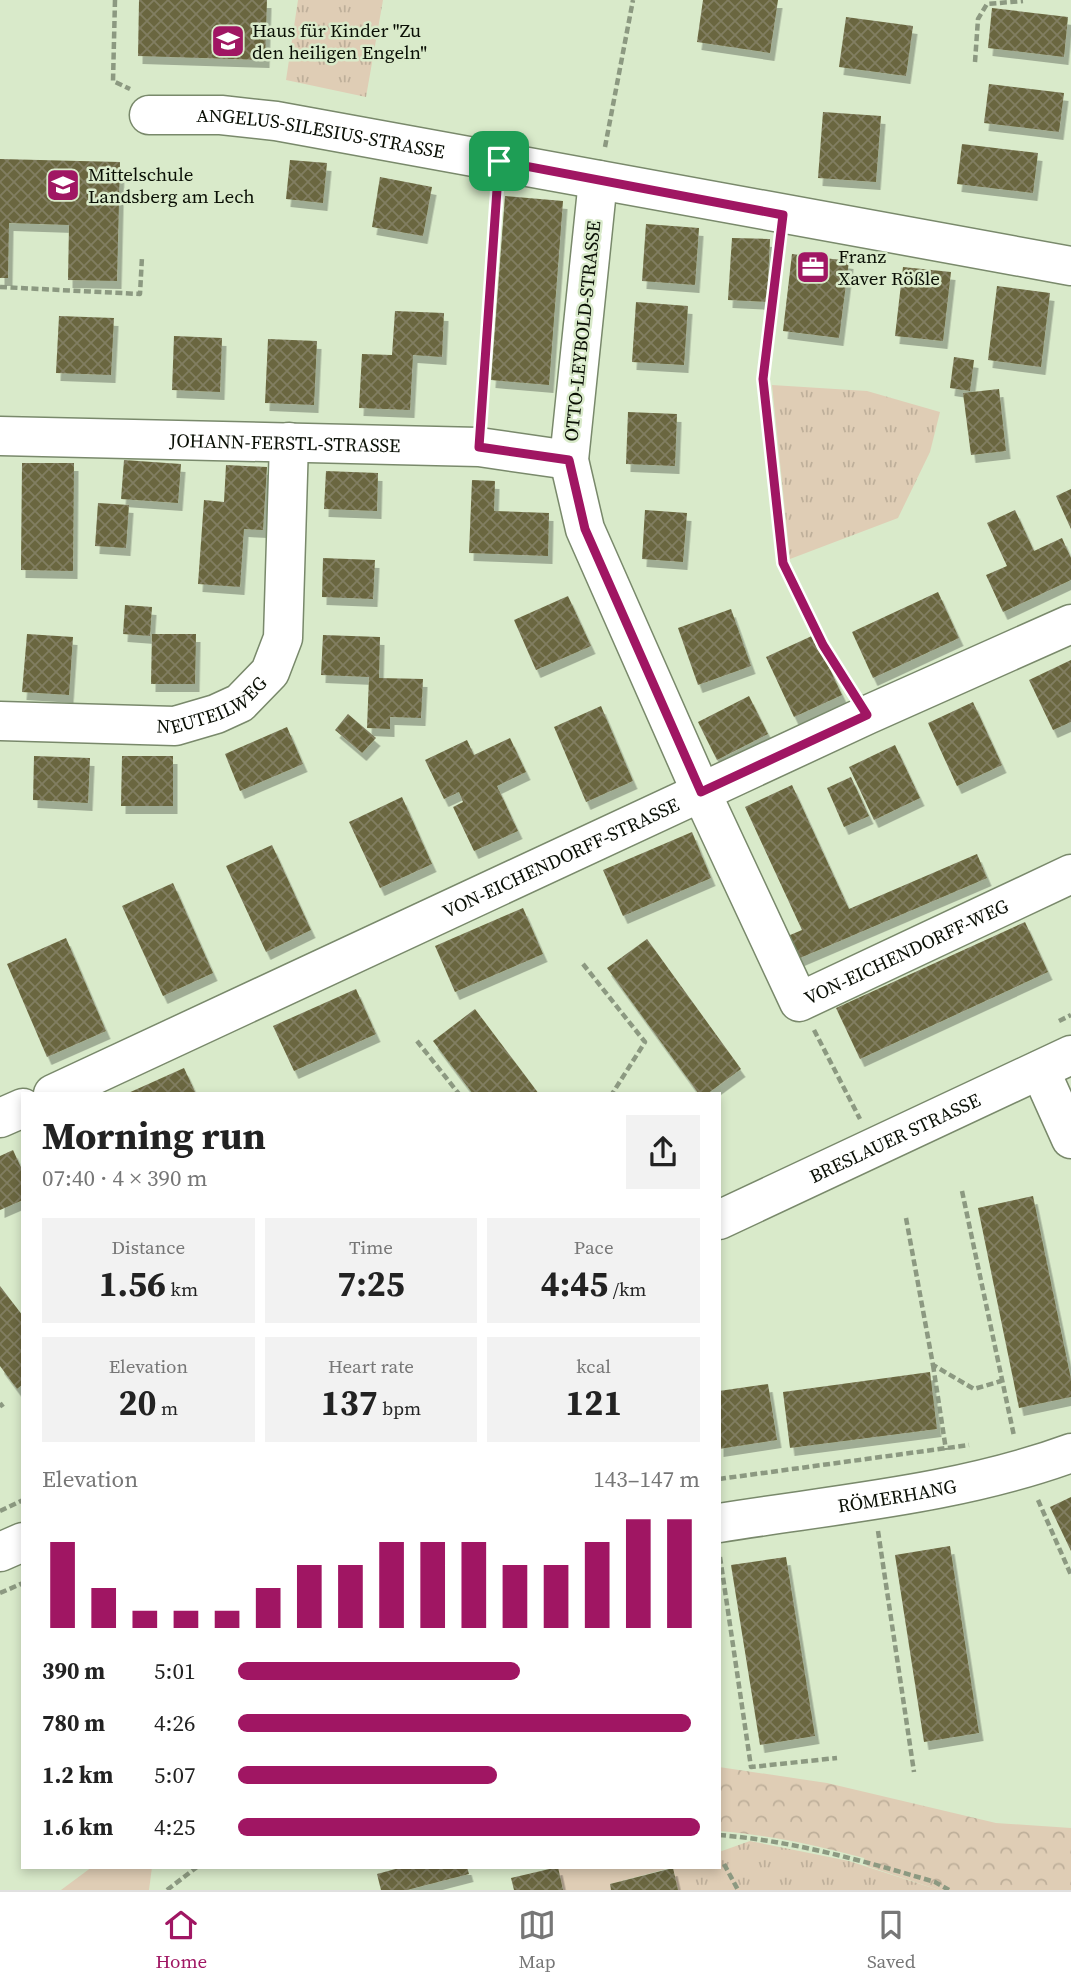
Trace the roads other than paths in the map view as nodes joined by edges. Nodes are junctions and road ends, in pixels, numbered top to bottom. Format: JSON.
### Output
{"nodes":[{"id":1,"x":149,"y":115,"type":"road end"},
{"id":2,"x":598,"y":180,"type":"junction"},
{"id":3,"x":1071,"y":266,"type":"edge"},
{"id":4,"x":0,"y":436,"type":"edge"},
{"id":5,"x":289,"y":442,"type":"junction"},
{"id":6,"x":569,"y":460,"type":"junction"},
{"id":7,"x":1071,"y":624,"type":"edge"},
{"id":8,"x":0,"y":721,"type":"edge"},
{"id":9,"x":701,"y":792,"type":"junction"},
{"id":10,"x":1071,"y":874,"type":"edge"},
{"id":11,"x":1055,"y":1062,"type":"edge"},
{"id":12,"x":56,"y":1092,"type":"edge"},
{"id":13,"x":21,"y":1109,"type":"edge"},
{"id":14,"x":0,"y":1118,"type":"edge"},
{"id":15,"x":1071,"y":1139,"type":"edge"},
{"id":16,"x":721,"y":1219,"type":"edge"},
{"id":17,"x":1071,"y":1453,"type":"edge"},
{"id":18,"x":721,"y":1523,"type":"edge"},
{"id":19,"x":21,"y":1543,"type":"edge"},
{"id":20,"x":0,"y":1552,"type":"edge"}],
"edges":[{"from":1,"to":2,"type":"street","name":"ANGELUS-SILESIUS-STRASSE"},
{"from":2,"to":3,"type":"street","name":"ANGELUS-SILESIUS-STRASSE"},
{"from":2,"to":6,"type":"street","name":"OTTO-LEYBOLD-STRASSE"},
{"from":4,"to":5,"type":"street","name":"JOHANN-FERSTL-STRASSE"},
{"from":5,"to":6,"type":"street","name":"JOHANN-FERSTL-STRASSE"},
{"from":5,"to":8,"type":"street","name":"NEUTEILWEG"},
{"from":6,"to":9,"type":"street","name":"OTTO-LEYBOLD-STRASSE"},
{"from":7,"to":9,"type":"street","name":"VON-EICHENDORFF-STRASSE"},
{"from":9,"to":10,"type":"street","name":"VON-EICHENDORFF-WEG"},
{"from":9,"to":12,"type":"street","name":"VON-EICHENDORFF-STRASSE"},
{"from":11,"to":15,"type":"street"},
{"from":11,"to":16,"type":"street","name":"BRESLAUER STRASSE"},
{"from":13,"to":14,"type":"street"},
{"from":17,"to":18,"type":"street","name":"RÖMERHANG"},
{"from":19,"to":20,"type":"street"}]}
